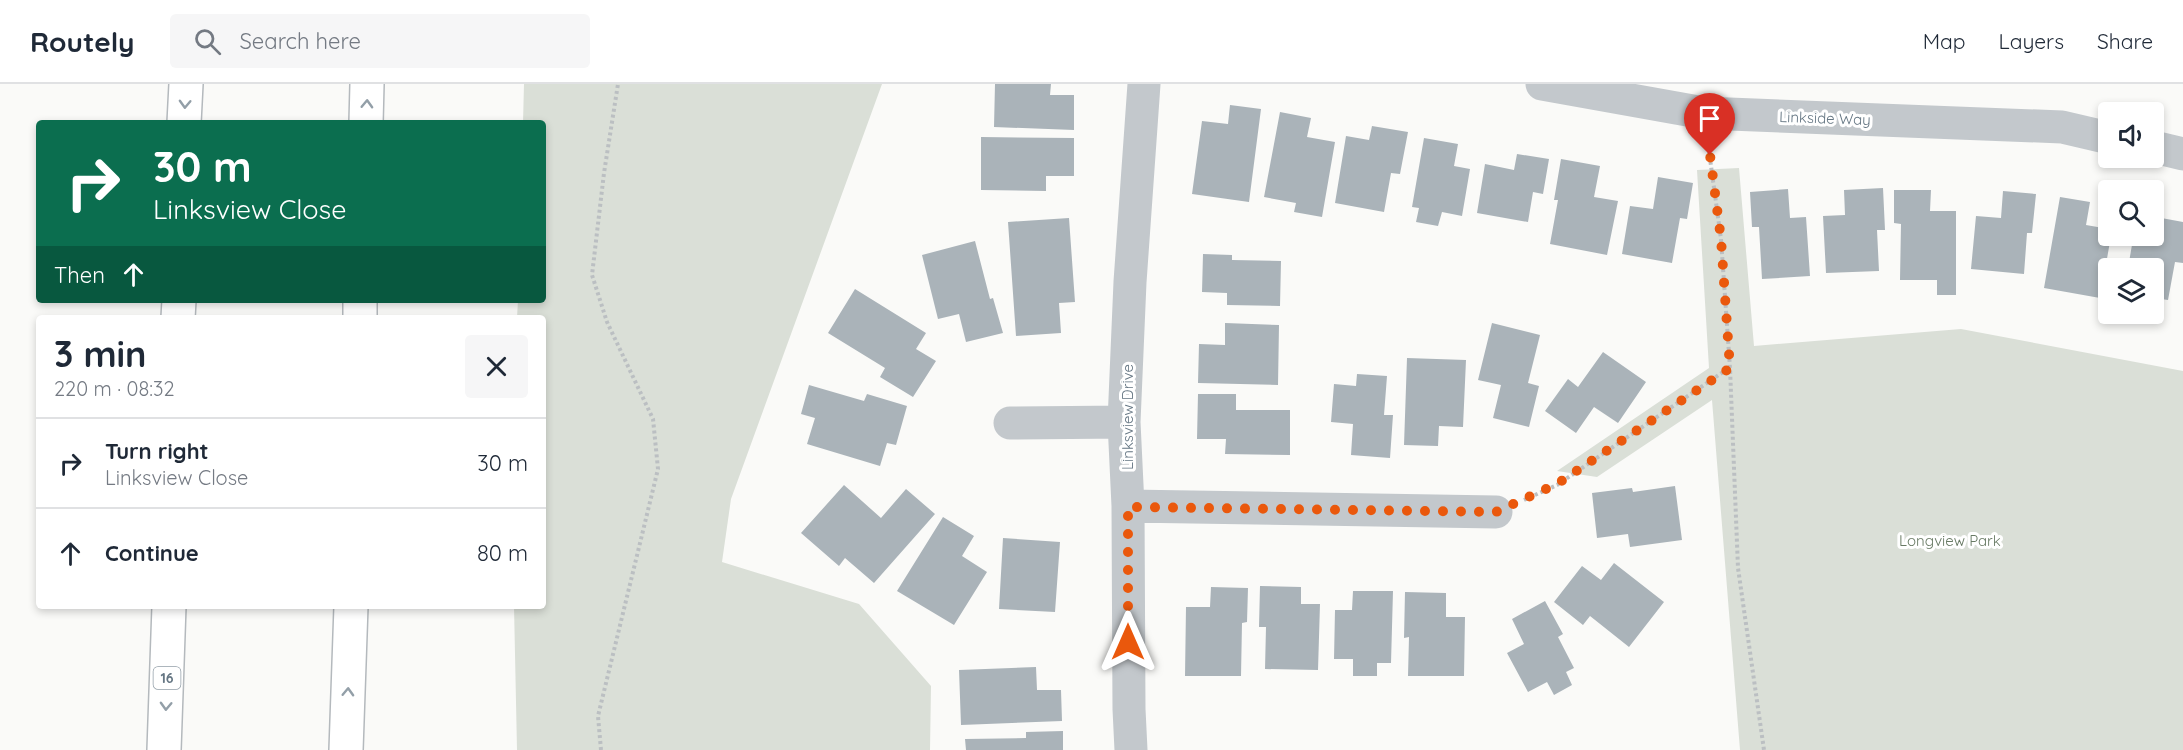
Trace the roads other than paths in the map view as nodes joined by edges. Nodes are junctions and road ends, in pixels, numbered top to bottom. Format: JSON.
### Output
{"nodes":[{"id":1,"x":186,"y":84,"type":"edge"},
{"id":2,"x":367,"y":84,"type":"edge"},
{"id":3,"x":1144,"y":84,"type":"edge"},
{"id":4,"x":1542,"y":84,"type":"edge"},
{"id":5,"x":184,"y":120,"type":"edge"},
{"id":6,"x":366,"y":120,"type":"edge"},
{"id":7,"x":2098,"y":136,"type":"edge"},
{"id":8,"x":2164,"y":149,"type":"edge"},
{"id":9,"x":2183,"y":154,"type":"edge"},
{"id":10,"x":1124,"y":422,"type":"junction"},
{"id":11,"x":1010,"y":423,"type":"dead end"},
{"id":12,"x":1128,"y":507,"type":"junction"},
{"id":13,"x":1496,"y":512,"type":"road end"},
{"id":14,"x":169,"y":609,"type":"edge"},
{"id":15,"x":351,"y":609,"type":"edge"},
{"id":16,"x":164,"y":750,"type":"edge"},
{"id":17,"x":346,"y":750,"type":"edge"},
{"id":18,"x":1131,"y":750,"type":"edge"}],
"edges":[{"from":1,"to":5,"type":"highway","one_way":true},
{"from":6,"to":2,"type":"highway","one_way":true},
{"from":3,"to":10,"type":"street","name":"Linksview Drive"},
{"from":4,"to":7,"type":"street","name":"Linkside Way"},
{"from":8,"to":9,"type":"street"},
{"from":10,"to":11,"type":"street"},
{"from":10,"to":12,"type":"street","name":"Linksview Drive"},
{"from":12,"to":13,"type":"street"},
{"from":12,"to":18,"type":"street","name":"Linksview Drive"},
{"from":14,"to":16,"type":"highway","number":"16","one_way":true},
{"from":17,"to":15,"type":"highway","one_way":true}]}
